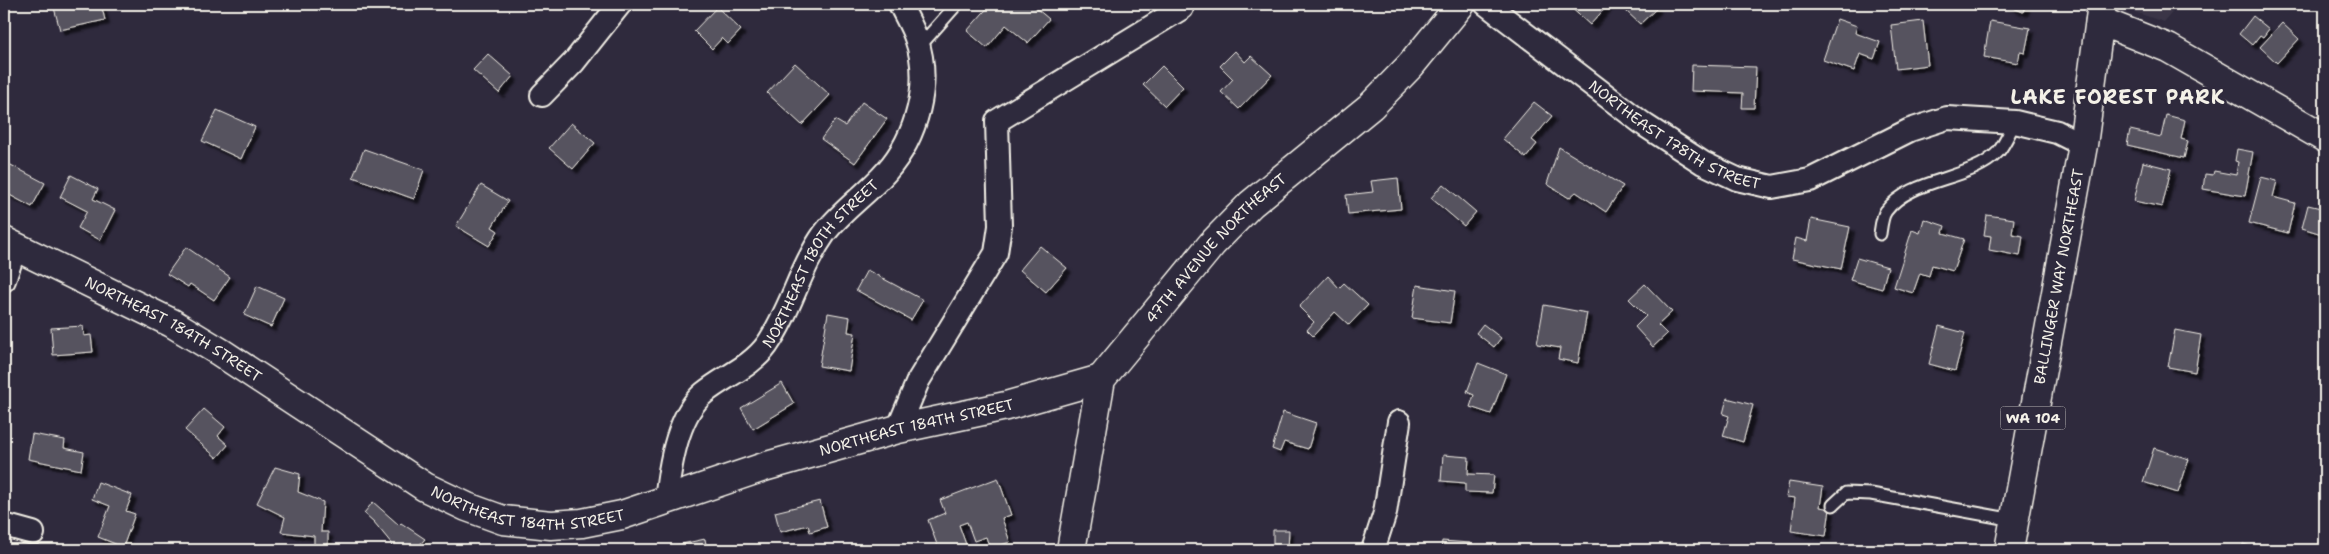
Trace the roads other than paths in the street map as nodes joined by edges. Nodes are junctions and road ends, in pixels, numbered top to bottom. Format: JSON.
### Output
{"nodes":[{"id":1,"x":620,"y":4,"type":"edge"},
{"id":2,"x":900,"y":4,"type":"edge"},
{"id":3,"x":956,"y":4,"type":"edge"},
{"id":4,"x":1461,"y":4,"type":"edge"},
{"id":5,"x":1486,"y":4,"type":"edge"},
{"id":6,"x":1182,"y":8,"type":"dead end"},
{"id":7,"x":2101,"y":12,"type":"edge"},
{"id":8,"x":918,"y":48,"type":"junction"},
{"id":9,"x":542,"y":96,"type":"dead end"},
{"id":10,"x":2015,"y":122,"type":"junction"},
{"id":11,"x":2325,"y":138,"type":"edge"},
{"id":12,"x":2083,"y":145,"type":"junction"},
{"id":13,"x":1880,"y":234,"type":"dead end"},
{"id":14,"x":10,"y":243,"type":"edge"},
{"id":15,"x":4,"y":280,"type":"edge"},
{"id":16,"x":1101,"y":379,"type":"junction"},
{"id":17,"x":1399,"y":422,"type":"dead end"},
{"id":18,"x":898,"y":429,"type":"junction"},
{"id":19,"x":666,"y":502,"type":"junction"},
{"id":20,"x":1833,"y":505,"type":"dead end"},
{"id":21,"x":2014,"y":520,"type":"junction"},
{"id":22,"x":4,"y":525,"type":"edge"},
{"id":23,"x":33,"y":533,"type":"dead end"},
{"id":24,"x":1071,"y":550,"type":"edge"},
{"id":25,"x":1373,"y":550,"type":"edge"},
{"id":26,"x":2009,"y":550,"type":"edge"}],
"edges":[{"from":1,"to":9,"type":"street"},
{"from":2,"to":8,"type":"street","name":"NORTHEAST 180TH STREET"},
{"from":3,"to":8,"type":"lane"},
{"from":4,"to":16,"type":"street","name":"47TH AVENUE NORTHEAST"},
{"from":5,"to":10,"type":"street","name":"NORTHEAST 178TH STREET"},
{"from":6,"to":18,"type":"street"},
{"from":7,"to":11,"type":"street"},
{"from":7,"to":12,"type":"street","name":"BALLINGER WAY NORTHEAST","number":"WA 104"},
{"from":8,"to":19,"type":"street","name":"NORTHEAST 180TH STREET"},
{"from":10,"to":12,"type":"street","name":"NORTHEAST 178TH STREET"},
{"from":10,"to":13,"type":"lane"},
{"from":12,"to":21,"type":"street","name":"BALLINGER WAY NORTHEAST","number":"WA 104"},
{"from":14,"to":15,"type":"street"},
{"from":14,"to":19,"type":"street","name":"NORTHEAST 184TH STREET"},
{"from":16,"to":18,"type":"street","name":"NORTHEAST 184TH STREET"},
{"from":16,"to":24,"type":"street","name":"47TH AVENUE NORTHEAST"},
{"from":17,"to":25,"type":"street"},
{"from":18,"to":19,"type":"street","name":"NORTHEAST 184TH STREET"},
{"from":20,"to":21,"type":"lane"},
{"from":21,"to":26,"type":"street","name":"BALLINGER WAY NORTHEAST","number":"WA 104"},
{"from":22,"to":23,"type":"street"}]}
